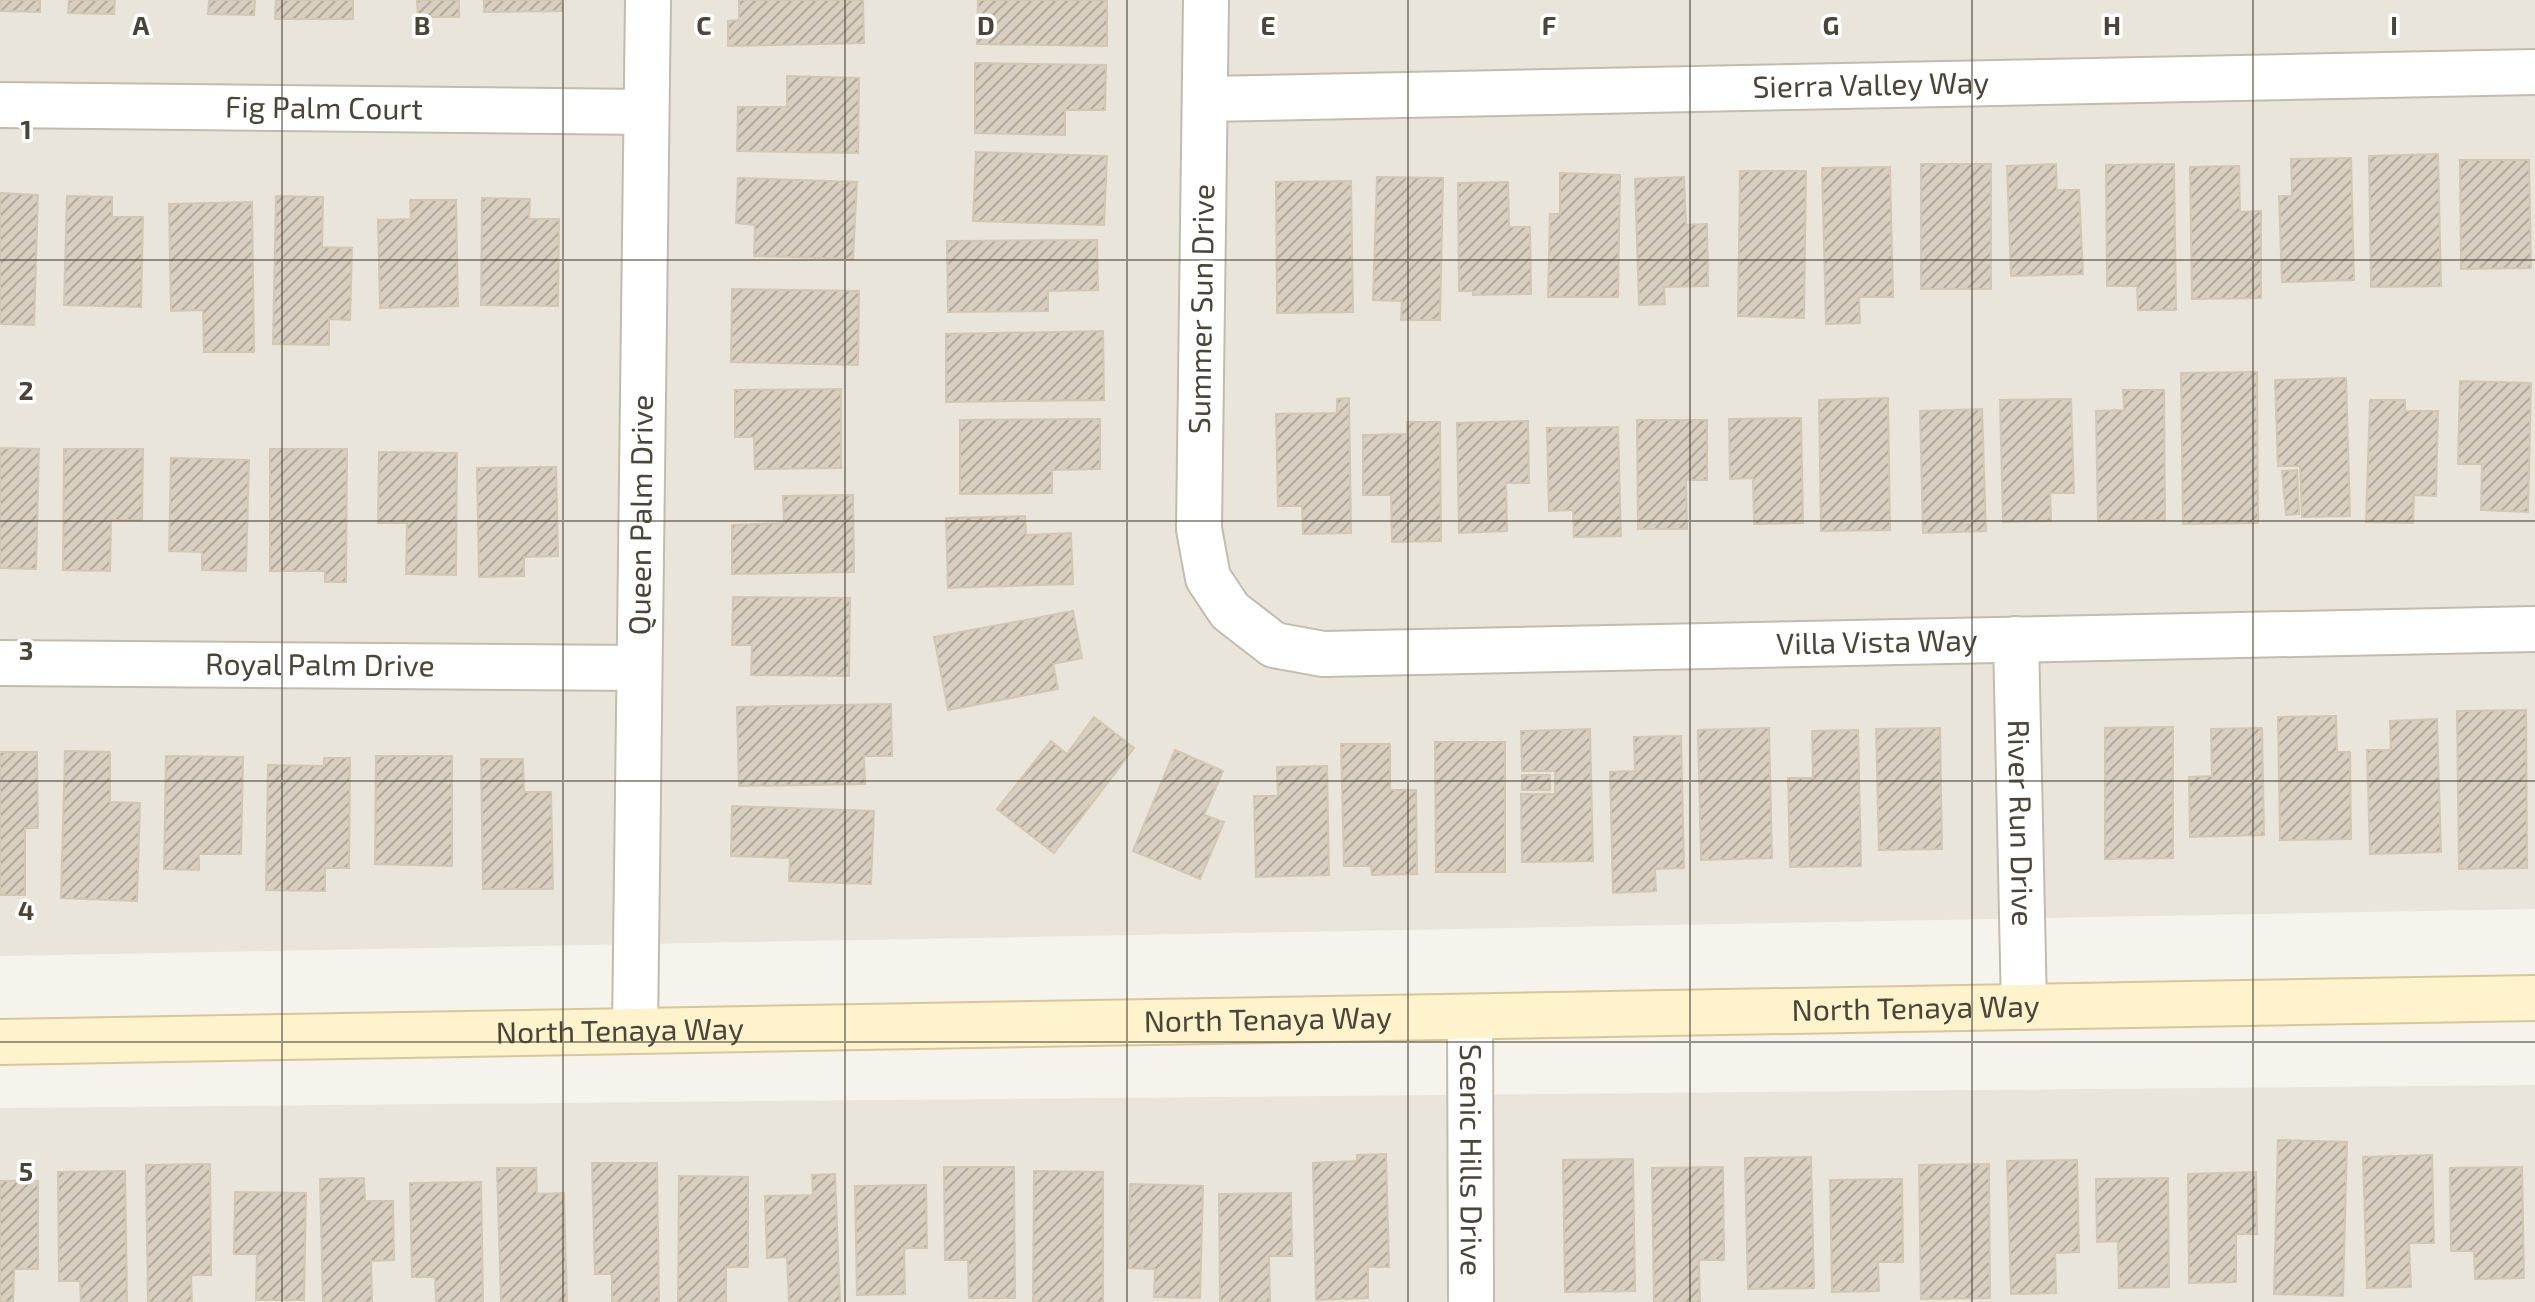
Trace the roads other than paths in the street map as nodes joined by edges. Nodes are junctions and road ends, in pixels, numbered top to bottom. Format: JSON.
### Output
{"nodes":[{"id":1,"x":648,"y":0,"type":"edge"},
{"id":2,"x":1206,"y":0,"type":"edge"},
{"id":3,"x":2535,"y":72,"type":"edge"},
{"id":4,"x":1205,"y":99,"type":"junction"},
{"id":5,"x":0,"y":105,"type":"edge"},
{"id":6,"x":646,"y":112,"type":"junction"},
{"id":7,"x":1230,"y":611,"type":"joint"},
{"id":8,"x":2535,"y":629,"type":"edge"},
{"id":9,"x":2016,"y":639,"type":"junction"},
{"id":10,"x":0,"y":663,"type":"edge"},
{"id":11,"x":639,"y":668,"type":"junction"},
{"id":12,"x":2535,"y":998,"type":"edge"},
{"id":13,"x":2024,"y":1007,"type":"junction"},
{"id":14,"x":1470,"y":1018,"type":"junction"},
{"id":15,"x":635,"y":1031,"type":"junction"},
{"id":16,"x":0,"y":1042,"type":"edge"},
{"id":17,"x":1471,"y":1302,"type":"edge"}],
"edges":[{"from":1,"to":6,"type":"street","name":"Queen Palm Drive"},
{"from":2,"to":4,"type":"street","name":"Summer Sun Drive"},
{"from":3,"to":4,"type":"street","name":"Sierra Valley Way"},
{"from":4,"to":7,"type":"street","name":"Summer Sun Drive"},
{"from":5,"to":6,"type":"street","name":"Fig Palm Court"},
{"from":6,"to":11,"type":"street","name":"Queen Palm Drive"},
{"from":7,"to":9,"type":"street","name":"Villa Vista Way"},
{"from":8,"to":9,"type":"street","name":"Villa Vista Way"},
{"from":9,"to":13,"type":"street","name":"River Run Drive"},
{"from":10,"to":11,"type":"street","name":"Royal Palm Drive"},
{"from":11,"to":15,"type":"street","name":"Queen Palm Drive"},
{"from":12,"to":13,"type":"main road","name":"North Tenaya Way"},
{"from":13,"to":14,"type":"main road","name":"North Tenaya Way"},
{"from":14,"to":15,"type":"main road","name":"North Tenaya Way"},
{"from":14,"to":17,"type":"street","name":"Scenic Hills Drive"},
{"from":15,"to":16,"type":"main road","name":"North Tenaya Way"}]}
